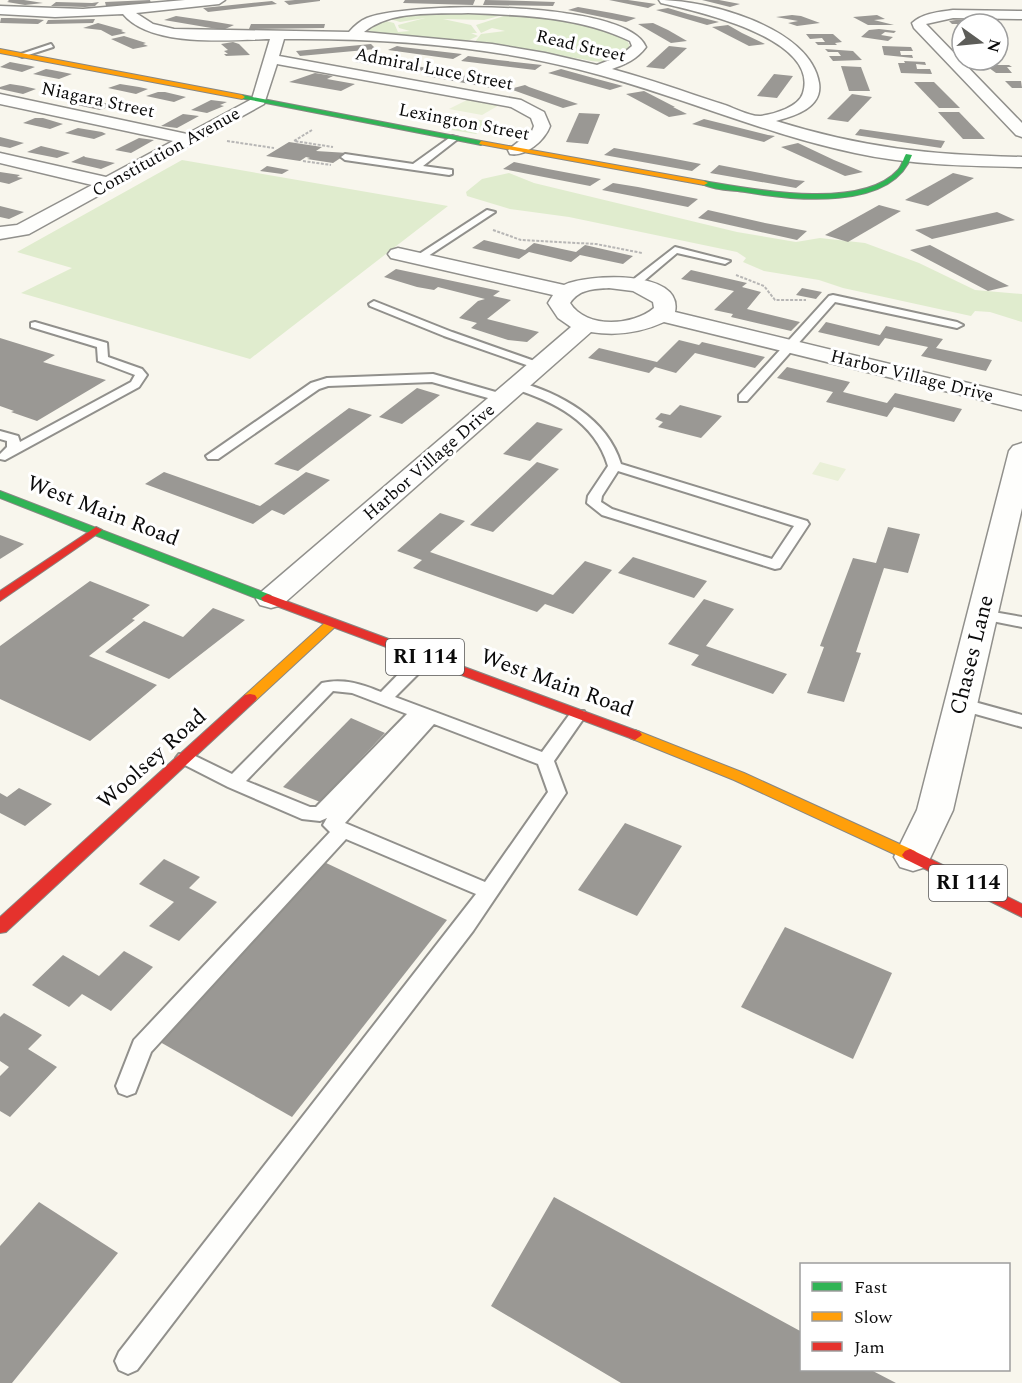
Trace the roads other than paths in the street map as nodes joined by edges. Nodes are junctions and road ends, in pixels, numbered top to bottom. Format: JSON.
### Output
{"nodes":[{"id":1,"x":219,"y":0,"type":"edge"},
{"id":2,"x":665,"y":0,"type":"edge"},
{"id":3,"x":0,"y":10,"type":"edge"},
{"id":4,"x":128,"y":11,"type":"junction"},
{"id":5,"x":1022,"y":15,"type":"edge"},
{"id":6,"x":278,"y":35,"type":"junction"},
{"id":7,"x":352,"y":36,"type":"junction"},
{"id":8,"x":51,"y":46,"type":"dead end"},
{"id":9,"x":0,"y":51,"type":"edge"},
{"id":10,"x":22,"y":55,"type":"junction"},
{"id":11,"x":271,"y":59,"type":"junction"},
{"id":12,"x":600,"y":69,"type":"junction"},
{"id":13,"x":0,"y":99,"type":"edge"},
{"id":14,"x":259,"y":101,"type":"junction"},
{"id":15,"x":760,"y":121,"type":"junction"},
{"id":16,"x":1022,"y":132,"type":"edge"},
{"id":17,"x":190,"y":138,"type":"junction"},
{"id":18,"x":455,"y":138,"type":"junction"},
{"id":19,"x":516,"y":150,"type":"junction"},
{"id":20,"x":908,"y":155,"type":"junction"},
{"id":21,"x":345,"y":157,"type":"road end"},
{"id":22,"x":0,"y":158,"type":"edge"},
{"id":23,"x":1022,"y":162,"type":"edge"},
{"id":24,"x":415,"y":167,"type":"junction"},
{"id":25,"x":449,"y":172,"type":"dead end"},
{"id":26,"x":108,"y":183,"type":"junction"},
{"id":27,"x":490,"y":212,"type":"dead end"},
{"id":28,"x":6,"y":233,"type":"edge"},
{"id":29,"x":408,"y":256,"type":"joint"},
{"id":30,"x":725,"y":261,"type":"road end"},
{"id":31,"x":634,"y":284,"type":"junction"},
{"id":32,"x":566,"y":292,"type":"junction"},
{"id":33,"x":374,"y":304,"type":"dead end"},
{"id":34,"x":661,"y":315,"type":"junction"},
{"id":35,"x":586,"y":324,"type":"junction"},
{"id":36,"x":35,"y":325,"type":"dead end"},
{"id":37,"x":957,"y":325,"type":"dead end"},
{"id":38,"x":790,"y":345,"type":"junction"},
{"id":39,"x":539,"y":366,"type":"junction"},
{"id":40,"x":509,"y":392,"type":"junction"},
{"id":41,"x":743,"y":398,"type":"dead end"},
{"id":42,"x":1022,"y":403,"type":"edge"},
{"id":43,"x":7,"y":437,"type":"edge"},
{"id":44,"x":1022,"y":451,"type":"edge"},
{"id":45,"x":213,"y":456,"type":"dead end"},
{"id":46,"x":4,"y":457,"type":"edge"},
{"id":47,"x":615,"y":466,"type":"junction"},
{"id":48,"x":0,"y":494,"type":"edge"},
{"id":49,"x":96,"y":530,"type":"junction"},
{"id":50,"x":0,"y":597,"type":"edge"},
{"id":51,"x":271,"y":599,"type":"junction"},
{"id":52,"x":982,"y":615,"type":"junction"},
{"id":53,"x":1022,"y":622,"type":"edge"},
{"id":54,"x":332,"y":623,"type":"junction"},
{"id":55,"x":425,"y":657,"type":"junction"},
{"id":56,"x":384,"y":699,"type":"junction"},
{"id":57,"x":960,"y":704,"type":"junction"},
{"id":58,"x":425,"y":714,"type":"junction"},
{"id":59,"x":578,"y":715,"type":"junction"},
{"id":60,"x":1022,"y":721,"type":"edge"},
{"id":61,"x":185,"y":758,"type":"junction"},
{"id":62,"x":545,"y":760,"type":"junction"},
{"id":63,"x":234,"y":783,"type":"junction"},
{"id":64,"x":343,"y":830,"type":"junction"},
{"id":65,"x":913,"y":857,"type":"junction"},
{"id":66,"x":488,"y":891,"type":"junction"},
{"id":67,"x":1022,"y":911,"type":"edge"},
{"id":68,"x":0,"y":927,"type":"edge"},
{"id":69,"x":128,"y":1086,"type":"dead end"},
{"id":70,"x":128,"y":1361,"type":"dead end"}],
"edges":[{"from":1,"to":4,"type":"street"},
{"from":2,"to":15,"type":"street"},
{"from":3,"to":4,"type":"street"},
{"from":4,"to":6,"type":"street","name":"Read Street"},
{"from":5,"to":16,"type":"street"},
{"from":6,"to":7,"type":"street","name":"Read Street"},
{"from":6,"to":11,"type":"street","name":"Constitution Avenue"},
{"from":7,"to":12,"type":"street","name":"Read Street"},
{"from":7,"to":12,"type":"street"},
{"from":8,"to":10,"type":"lane"},
{"from":9,"to":10,"type":"main road","name":"Lexington Street"},
{"from":10,"to":14,"type":"main road","name":"Lexington Street"},
{"from":11,"to":14,"type":"street","name":"Constitution Avenue"},
{"from":11,"to":19,"type":"street","name":"Admiral Luce Street"},
{"from":12,"to":15,"type":"street","name":"Read Street"},
{"from":13,"to":17,"type":"street","name":"Niagara Street"},
{"from":14,"to":17,"type":"street","name":"Constitution Avenue"},
{"from":14,"to":18,"type":"main road","name":"Lexington Street"},
{"from":15,"to":20,"type":"street","name":"Read Street"},
{"from":17,"to":26,"type":"street","name":"Constitution Avenue"},
{"from":18,"to":19,"type":"main road","name":"Lexington Street"},
{"from":18,"to":24,"type":"lane"},
{"from":19,"to":20,"type":"main road","name":"Lexington Street"},
{"from":20,"to":23,"type":"street","name":"Read Street"},
{"from":21,"to":24,"type":"lane"},
{"from":22,"to":26,"type":"street"},
{"from":24,"to":25,"type":"lane"},
{"from":26,"to":28,"type":"street","name":"Constitution Avenue"},
{"from":27,"to":29,"type":"lane"},
{"from":29,"to":32,"type":"street"},
{"from":30,"to":31,"type":"lane"},
{"from":31,"to":32,"type":"street"},
{"from":31,"to":34,"type":"street"},
{"from":32,"to":35,"type":"street"},
{"from":33,"to":39,"type":"lane"},
{"from":34,"to":35,"type":"street"},
{"from":34,"to":38,"type":"street","name":"Harbor Village Drive"},
{"from":35,"to":39,"type":"street","name":"Harbor Village Drive"},
{"from":36,"to":46,"type":"lane"},
{"from":37,"to":38,"type":"lane"},
{"from":38,"to":41,"type":"lane"},
{"from":38,"to":42,"type":"street","name":"Harbor Village Drive"},
{"from":39,"to":40,"type":"street","name":"Harbor Village Drive"},
{"from":40,"to":45,"type":"lane"},
{"from":40,"to":47,"type":"lane"},
{"from":40,"to":51,"type":"street","name":"Harbor Village Drive"},
{"from":43,"to":46,"type":"lane"},
{"from":44,"to":52,"type":"street","name":"Chases Lane"},
{"from":47,"to":47,"type":"lane"},
{"from":48,"to":49,"type":"main road","name":"West Main Road","number":"RI 114"},
{"from":49,"to":50,"type":"main road"},
{"from":49,"to":51,"type":"main road","name":"West Main Road","number":"RI 114"},
{"from":51,"to":54,"type":"main road","name":"West Main Road","number":"RI 114"},
{"from":52,"to":53,"type":"lane"},
{"from":52,"to":57,"type":"street","name":"Chases Lane"},
{"from":54,"to":55,"type":"main road","name":"West Main Road","number":"RI 114"},
{"from":54,"to":61,"type":"main road","name":"Woolsey Road"},
{"from":55,"to":56,"type":"lane"},
{"from":55,"to":59,"type":"main road","name":"West Main Road","number":"RI 114"},
{"from":56,"to":58,"type":"lane"},
{"from":56,"to":63,"type":"lane"},
{"from":57,"to":60,"type":"lane"},
{"from":57,"to":65,"type":"street","name":"Chases Lane"},
{"from":58,"to":62,"type":"lane"},
{"from":58,"to":63,"type":"lane"},
{"from":58,"to":64,"type":"lane"},
{"from":59,"to":62,"type":"lane"},
{"from":59,"to":65,"type":"main road","name":"West Main Road","number":"RI 114"},
{"from":61,"to":63,"type":"lane"},
{"from":61,"to":68,"type":"main road","name":"Woolsey Road"},
{"from":62,"to":66,"type":"lane"},
{"from":64,"to":66,"type":"lane"},
{"from":64,"to":69,"type":"lane"},
{"from":65,"to":67,"type":"main road","name":"West Main Road","number":"RI 114"},
{"from":66,"to":70,"type":"lane"}]}
